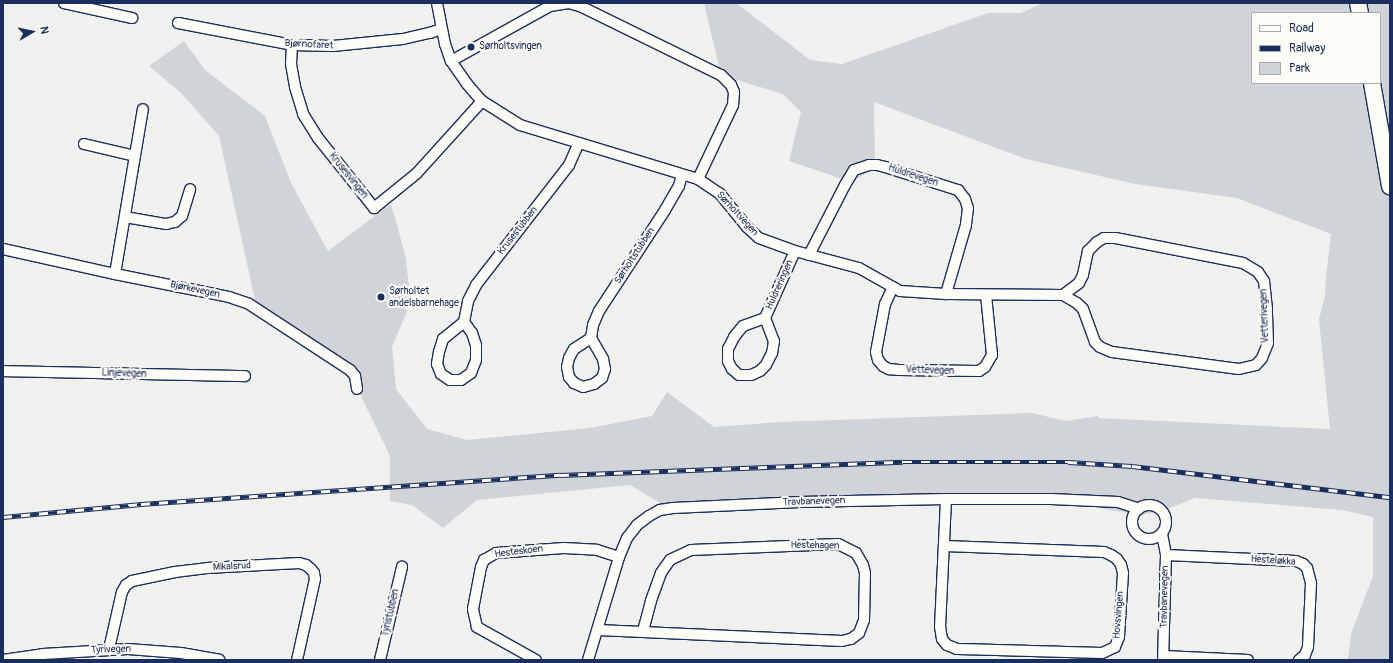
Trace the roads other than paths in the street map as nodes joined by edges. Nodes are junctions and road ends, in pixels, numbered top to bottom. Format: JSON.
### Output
{"nodes":[{"id":1,"x":64,"y":3,"type":"edge"},
{"id":2,"x":437,"y":3,"type":"edge"},
{"id":3,"x":132,"y":18,"type":"dead end"},
{"id":4,"x":178,"y":23,"type":"dead end"},
{"id":5,"x":441,"y":29,"type":"junction"},
{"id":6,"x":292,"y":45,"type":"junction"},
{"id":7,"x":452,"y":61,"type":"junction"},
{"id":8,"x":1372,"y":84,"type":"edge"},
{"id":9,"x":482,"y":101,"type":"junction"},
{"id":10,"x":143,"y":109,"type":"dead end"},
{"id":11,"x":579,"y":143,"type":"junction"},
{"id":12,"x":84,"y":144,"type":"dead end"},
{"id":13,"x":135,"y":156,"type":"junction"},
{"id":14,"x":682,"y":175,"type":"junction"},
{"id":15,"x":698,"y":179,"type":"junction"},
{"id":16,"x":1390,"y":186,"type":"edge"},
{"id":17,"x":190,"y":189,"type":"dead end"},
{"id":18,"x":125,"y":217,"type":"junction"},
{"id":19,"x":3,"y":249,"type":"edge"},
{"id":20,"x":795,"y":251,"type":"junction"},
{"id":21,"x":809,"y":255,"type":"junction"},
{"id":22,"x":115,"y":274,"type":"junction"},
{"id":23,"x":893,"y":287,"type":"junction"},
{"id":24,"x":946,"y":294,"type":"junction"},
{"id":25,"x":986,"y":295,"type":"junction"},
{"id":26,"x":1063,"y":295,"type":"junction"},
{"id":27,"x":766,"y":318,"type":"junction"},
{"id":28,"x":464,"y":322,"type":"junction"},
{"id":29,"x":591,"y":338,"type":"junction"},
{"id":30,"x":3,"y":371,"type":"edge"},
{"id":31,"x":245,"y":376,"type":"dead end"},
{"id":32,"x":357,"y":389,"type":"dead end"},
{"id":33,"x":946,"y":499,"type":"junction"},
{"id":34,"x":1139,"y":509,"type":"junction"},
{"id":35,"x":1162,"y":534,"type":"junction"},
{"id":36,"x":944,"y":546,"type":"junction"},
{"id":37,"x":1166,"y":555,"type":"junction"},
{"id":38,"x":619,"y":557,"type":"junction"},
{"id":39,"x":402,"y":567,"type":"dead end"},
{"id":40,"x":598,"y":630,"type":"junction"},
{"id":41,"x":643,"y":631,"type":"junction"},
{"id":42,"x":109,"y":649,"type":"junction"},
{"id":43,"x":203,"y":658,"type":"edge"},
{"id":44,"x":1163,"y":658,"type":"edge"},
{"id":45,"x":3,"y":660,"type":"edge"},
{"id":46,"x":220,"y":660,"type":"edge"},
{"id":47,"x":297,"y":660,"type":"edge"},
{"id":48,"x":380,"y":660,"type":"edge"},
{"id":49,"x":536,"y":660,"type":"edge"},
{"id":50,"x":588,"y":660,"type":"edge"},
{"id":51,"x":1248,"y":660,"type":"edge"},
{"id":52,"x":1299,"y":660,"type":"edge"}],
"edges":[{"from":1,"to":3,"type":"street"},
{"from":2,"to":5,"type":"street","name":"Sørholtvegen"},
{"from":4,"to":6,"type":"street","name":"Bjørnofaret"},
{"from":5,"to":6,"type":"street","name":"Bjørnofaret"},
{"from":5,"to":7,"type":"street","name":"Sørholtvegen"},
{"from":6,"to":9,"type":"street","name":"Krusesvingen"},
{"from":7,"to":9,"type":"street","name":"Sørholtvegen"},
{"from":7,"to":15,"type":"street"},
{"from":8,"to":16,"type":"main road"},
{"from":9,"to":11,"type":"street","name":"Sørholtvegen"},
{"from":10,"to":13,"type":"street"},
{"from":11,"to":14,"type":"street","name":"Sørholtvegen"},
{"from":11,"to":28,"type":"street","name":"Krusestubben"},
{"from":12,"to":13,"type":"street"},
{"from":13,"to":18,"type":"street"},
{"from":14,"to":15,"type":"street","name":"Sørholtvegen"},
{"from":14,"to":29,"type":"street","name":"Sørholtstubben"},
{"from":15,"to":20,"type":"street","name":"Sørholtvegen"},
{"from":17,"to":18,"type":"street"},
{"from":18,"to":22,"type":"street"},
{"from":19,"to":22,"type":"street","name":"Bjørkevegen"},
{"from":20,"to":21,"type":"street","name":"Sørholtvegen"},
{"from":20,"to":27,"type":"street","name":"Huldreringen"},
{"from":21,"to":23,"type":"street","name":"Sørholtvegen"},
{"from":21,"to":24,"type":"street","name":"Huldrevegen"},
{"from":22,"to":32,"type":"street","name":"Bjørkevegen"},
{"from":23,"to":24,"type":"street","name":"Sørholtvegen"},
{"from":23,"to":25,"type":"street","name":"Vettevegen"},
{"from":24,"to":25,"type":"street","name":"Sørholtvegen"},
{"from":25,"to":26,"type":"street","name":"Sørholtvegen"},
{"from":26,"to":26,"type":"street","name":"Vetterivegen"},
{"from":27,"to":27,"type":"street","name":"Huldreringen"},
{"from":28,"to":28,"type":"street"},
{"from":29,"to":29,"type":"street"},
{"from":30,"to":31,"type":"street","name":"Linjevegen"},
{"from":33,"to":34,"type":"street","name":"Travbanevegen"},
{"from":33,"to":36,"type":"street","name":"Hovsvingen"},
{"from":33,"to":38,"type":"street","name":"Travbanevegen"},
{"from":34,"to":35,"type":"street"},
{"from":34,"to":35,"type":"street"},
{"from":35,"to":37,"type":"street","name":"Travbanevegen"},
{"from":36,"to":36,"type":"street","name":"Hovsvingen"},
{"from":37,"to":44,"type":"street","name":"Travbanevegen"},
{"from":37,"to":52,"type":"street","name":"Hesteløkka"},
{"from":38,"to":40,"type":"street","name":"Travbanevegen"},
{"from":38,"to":49,"type":"street","name":"Hesteskoen"},
{"from":39,"to":48,"type":"street","name":"Tyristubben"},
{"from":40,"to":41,"type":"street","name":"Hestehagen"},
{"from":40,"to":50,"type":"street","name":"Travbanevegen"},
{"from":41,"to":41,"type":"street","name":"Hestehagen"},
{"from":42,"to":43,"type":"street","name":"Tyrivegen"},
{"from":42,"to":45,"type":"street","name":"Tyrivegen"},
{"from":42,"to":47,"type":"street","name":"Mikalsrud"},
{"from":43,"to":46,"type":"street","name":"Tyrivegen"},
{"from":44,"to":51,"type":"street"}]}
